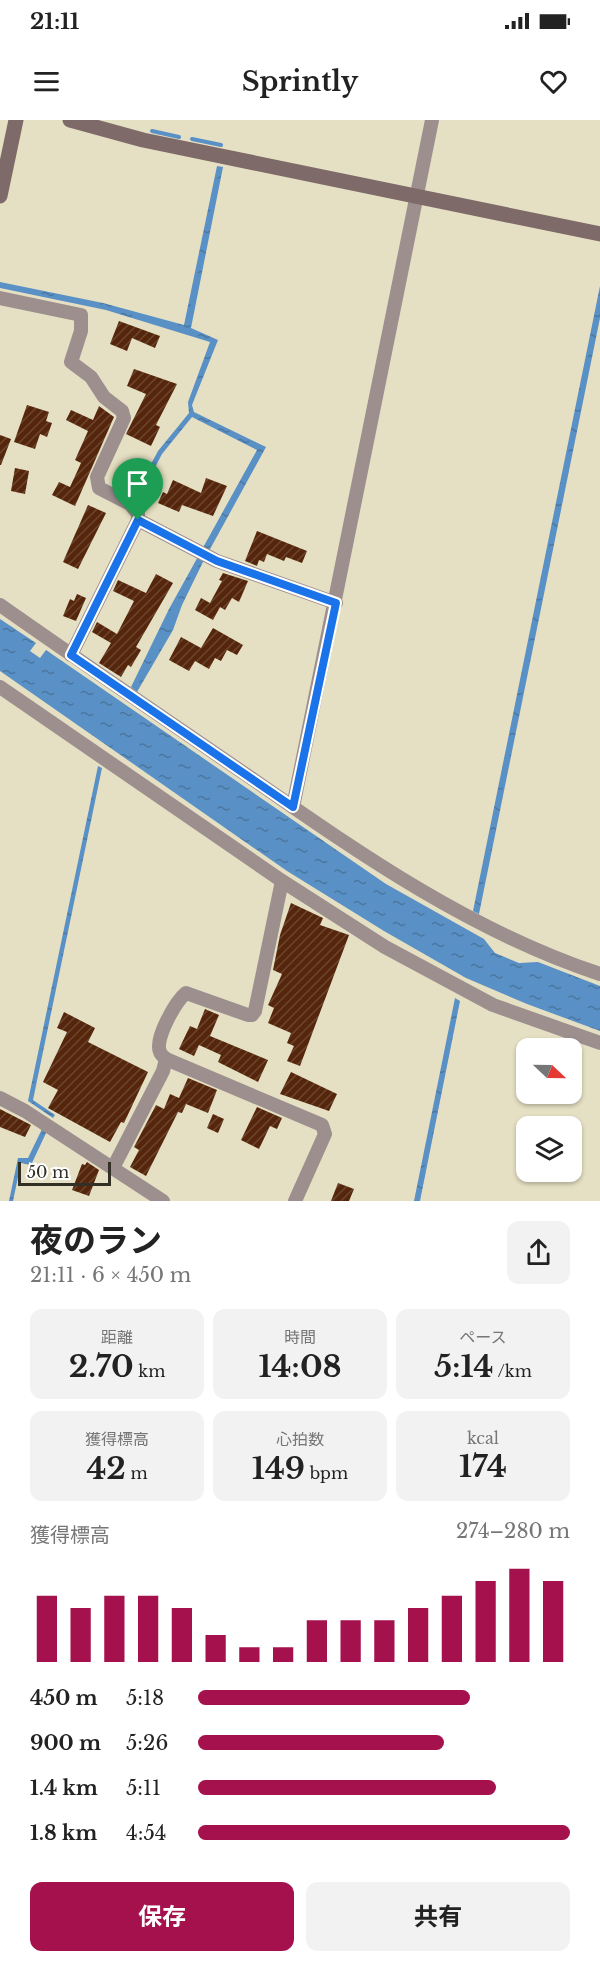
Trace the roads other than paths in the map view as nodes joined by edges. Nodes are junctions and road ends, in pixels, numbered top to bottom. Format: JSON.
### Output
{"nodes":[{"id":1,"x":16,"y":120,"type":"edge"},
{"id":2,"x":70,"y":120,"type":"edge"},
{"id":3,"x":432,"y":120,"type":"edge"},
{"id":4,"x":0,"y":196,"type":"edge"},
{"id":5,"x":417,"y":197,"type":"junction"},
{"id":6,"x":600,"y":234,"type":"edge"},
{"id":7,"x":0,"y":298,"type":"edge"},
{"id":8,"x":138,"y":520,"type":"junction"},
{"id":9,"x":336,"y":603,"type":"junction"},
{"id":10,"x":0,"y":605,"type":"edge"},
{"id":11,"x":71,"y":655,"type":"junction"},
{"id":12,"x":0,"y":687,"type":"edge"},
{"id":13,"x":293,"y":807,"type":"junction"},
{"id":14,"x":282,"y":881,"type":"junction"},
{"id":15,"x":600,"y":975,"type":"edge"},
{"id":16,"x":600,"y":1043,"type":"edge"},
{"id":17,"x":166,"y":1059,"type":"junction"},
{"id":18,"x":0,"y":1098,"type":"edge"},
{"id":19,"x":114,"y":1166,"type":"junction"},
{"id":20,"x":163,"y":1201,"type":"edge"},
{"id":21,"x":295,"y":1201,"type":"edge"}],
"edges":[{"from":1,"to":4,"type":"street"},
{"from":2,"to":5,"type":"street"},
{"from":3,"to":5,"type":"street"},
{"from":5,"to":6,"type":"street"},
{"from":5,"to":9,"type":"street"},
{"from":7,"to":8,"type":"street"},
{"from":8,"to":9,"type":"street"},
{"from":8,"to":11,"type":"street"},
{"from":9,"to":13,"type":"street"},
{"from":10,"to":11,"type":"street"},
{"from":11,"to":13,"type":"street"},
{"from":12,"to":14,"type":"street"},
{"from":13,"to":15,"type":"street"},
{"from":14,"to":16,"type":"street"},
{"from":14,"to":17,"type":"street"},
{"from":17,"to":19,"type":"street"},
{"from":17,"to":21,"type":"street"},
{"from":18,"to":19,"type":"street"},
{"from":19,"to":20,"type":"street"}]}
